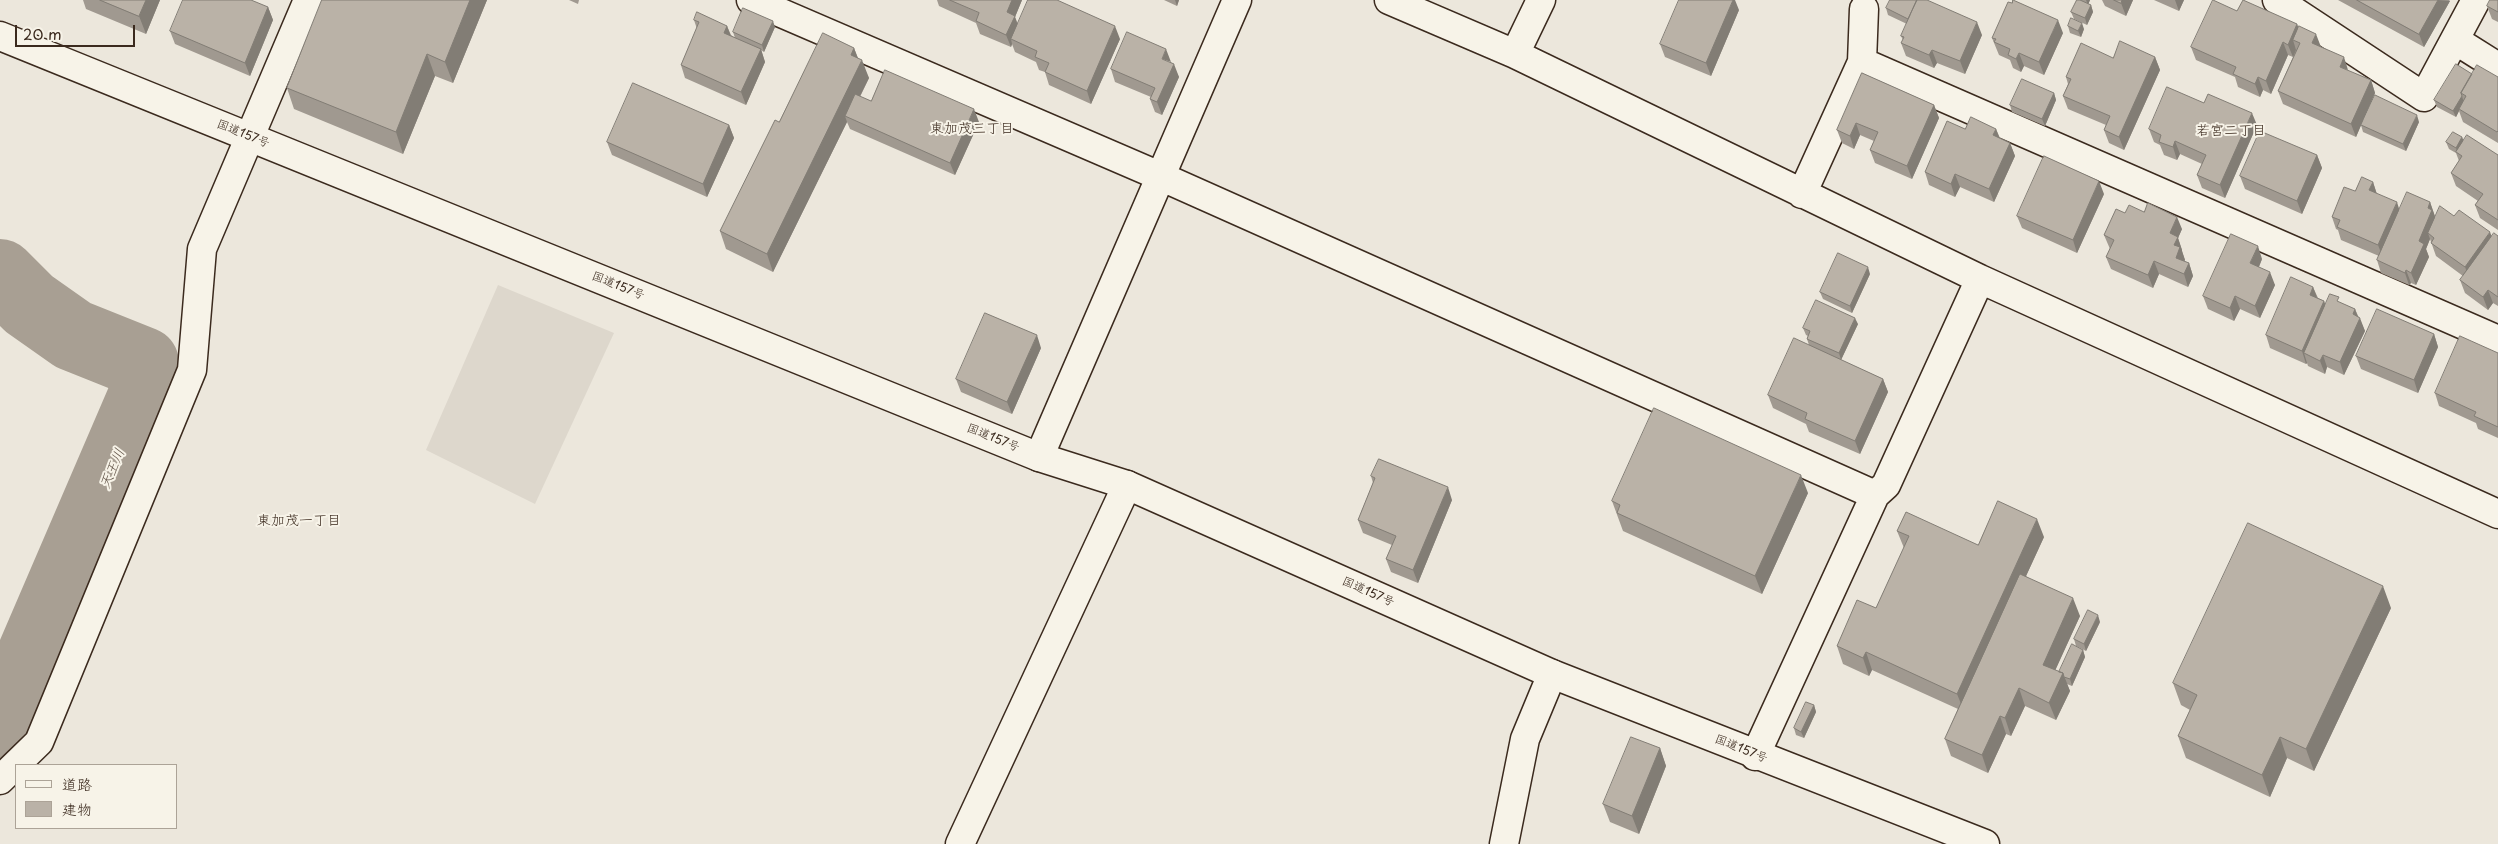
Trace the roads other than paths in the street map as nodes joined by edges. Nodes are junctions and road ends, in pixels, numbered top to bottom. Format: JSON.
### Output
{"nodes":[{"id":1,"x":308,"y":0,"type":"edge"},
{"id":2,"x":751,"y":0,"type":"edge"},
{"id":3,"x":1237,"y":0,"type":"edge"},
{"id":4,"x":1389,"y":0,"type":"edge"},
{"id":5,"x":1541,"y":0,"type":"edge"},
{"id":6,"x":2277,"y":0,"type":"edge"},
{"id":7,"x":2476,"y":0,"type":"edge"},
{"id":8,"x":1859,"y":3,"type":"edge"},
{"id":9,"x":0,"y":36,"type":"edge"},
{"id":10,"x":2455,"y":40,"type":"junction"},
{"id":11,"x":1515,"y":54,"type":"junction"},
{"id":12,"x":1862,"y":62,"type":"junction"},
{"id":13,"x":2498,"y":67,"type":"edge"},
{"id":14,"x":250,"y":136,"type":"junction"},
{"id":15,"x":1162,"y":177,"type":"junction"},
{"id":16,"x":1802,"y":194,"type":"junction"},
{"id":17,"x":1980,"y":279,"type":"junction"},
{"id":18,"x":2498,"y":340,"type":"edge"},
{"id":19,"x":1039,"y":457,"type":"junction"},
{"id":20,"x":1127,"y":485,"type":"junction"},
{"id":21,"x":1874,"y":495,"type":"junction"},
{"id":22,"x":2498,"y":514,"type":"edge"},
{"id":23,"x":1552,"y":674,"type":"junction"},
{"id":24,"x":1756,"y":756,"type":"junction"},
{"id":25,"x":16,"y":764,"type":"edge"},
{"id":26,"x":15,"y":765,"type":"edge"},
{"id":27,"x":0,"y":780,"type":"edge"},
{"id":28,"x":960,"y":844,"type":"edge"},
{"id":29,"x":1504,"y":844,"type":"edge"},
{"id":30,"x":1985,"y":844,"type":"edge"}],
"edges":[{"from":1,"to":14,"type":"main road"},
{"from":2,"to":15,"type":"main road"},
{"from":3,"to":15,"type":"main road"},
{"from":4,"to":11,"type":"main road"},
{"from":5,"to":11,"type":"main road"},
{"from":6,"to":10,"type":"main road"},
{"from":7,"to":10,"type":"main road"},
{"from":8,"to":12,"type":"main road"},
{"from":9,"to":14,"type":"main road","name":"国道157号"},
{"from":10,"to":13,"type":"main road"},
{"from":11,"to":16,"type":"main road"},
{"from":12,"to":16,"type":"main road"},
{"from":12,"to":18,"type":"main road"},
{"from":14,"to":19,"type":"main road","name":"国道157号"},
{"from":14,"to":25,"type":"main road"},
{"from":15,"to":19,"type":"main road"},
{"from":15,"to":21,"type":"main road"},
{"from":16,"to":17,"type":"main road"},
{"from":17,"to":21,"type":"main road"},
{"from":17,"to":22,"type":"main road"},
{"from":19,"to":20,"type":"main road","name":"国道157号"},
{"from":20,"to":23,"type":"main road","name":"国道157号"},
{"from":20,"to":28,"type":"main road"},
{"from":21,"to":24,"type":"main road"},
{"from":23,"to":24,"type":"main road","name":"国道157号"},
{"from":23,"to":29,"type":"main road"},
{"from":24,"to":30,"type":"main road","name":"国道157号"},
{"from":26,"to":27,"type":"main road"}]}
